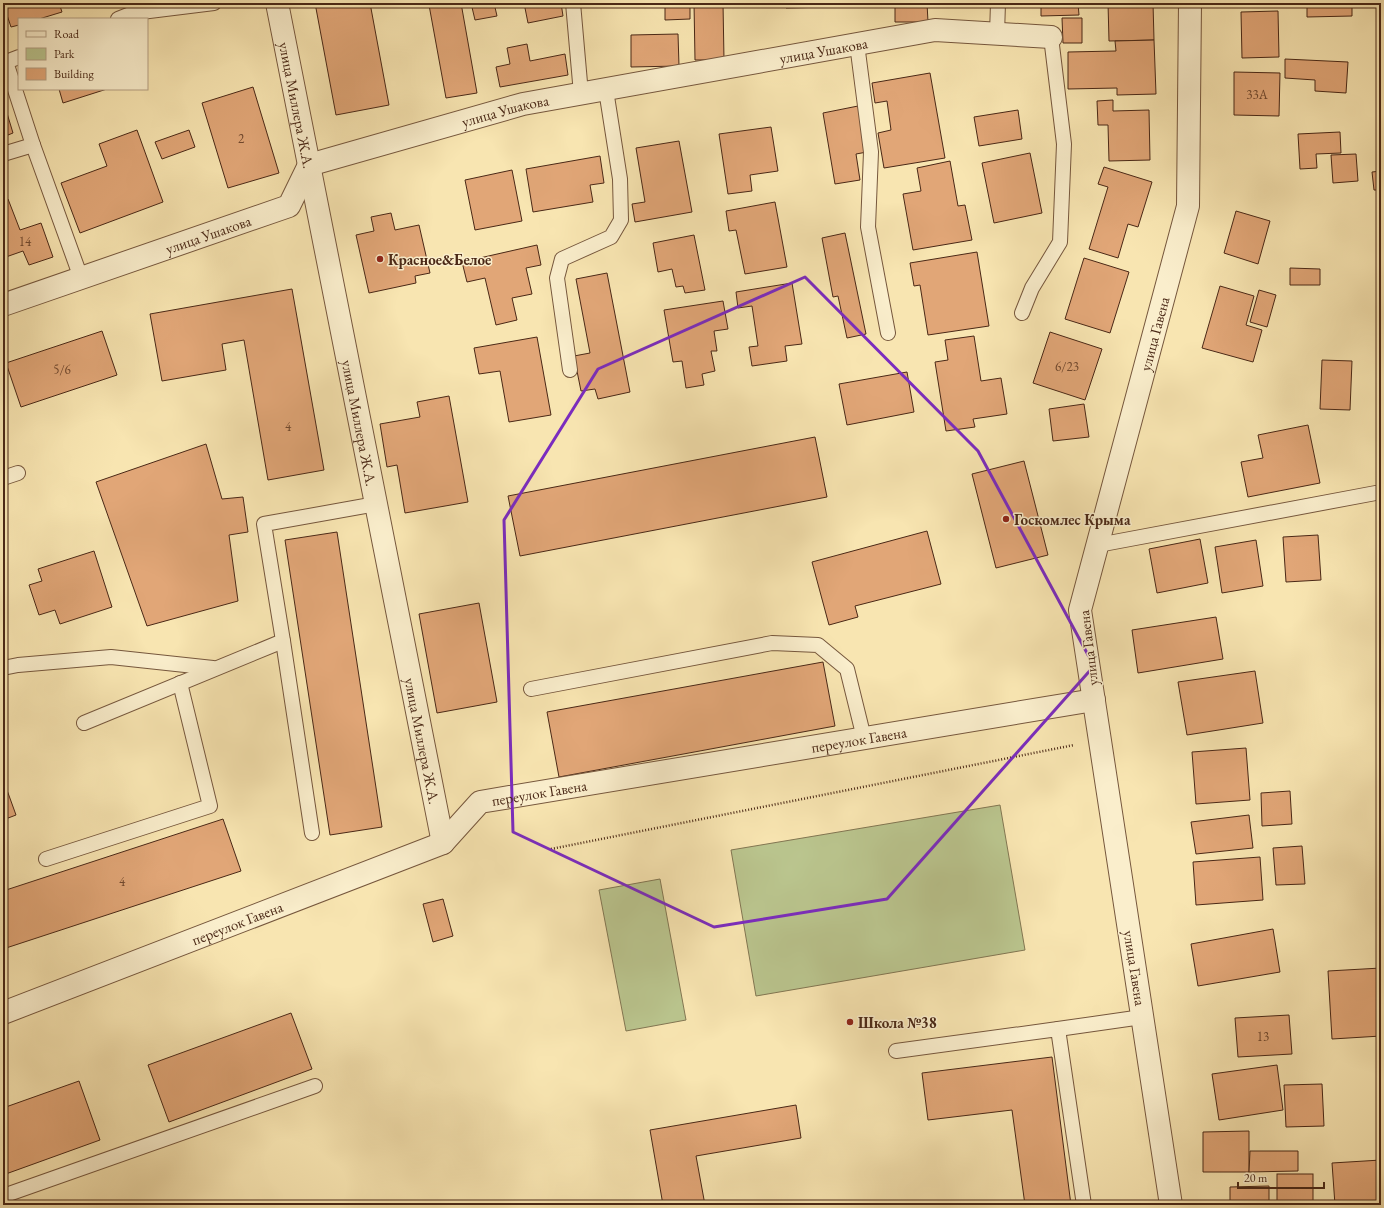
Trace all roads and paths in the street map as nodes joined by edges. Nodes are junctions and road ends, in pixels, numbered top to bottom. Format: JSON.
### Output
{"nodes":[{"id":1,"x":214,"y":3,"type":"edge"},
{"id":2,"x":277,"y":3,"type":"edge"},
{"id":3,"x":573,"y":3,"type":"edge"},
{"id":4,"x":998,"y":3,"type":"edge"},
{"id":5,"x":1190,"y":3,"type":"edge"},
{"id":6,"x":144,"y":7,"type":"edge"},
{"id":7,"x":120,"y":18,"type":"edge"},
{"id":8,"x":997,"y":34,"type":"junction"},
{"id":9,"x":1051,"y":37,"type":"joint"},
{"id":10,"x":857,"y":44,"type":"junction"},
{"id":11,"x":18,"y":57,"type":"edge"},
{"id":12,"x":4,"y":61,"type":"edge"},
{"id":13,"x":606,"y":90,"type":"junction"},
{"id":14,"x":581,"y":94,"type":"junction"},
{"id":15,"x":33,"y":145,"type":"junction"},
{"id":16,"x":3,"y":154,"type":"edge"},
{"id":17,"x":309,"y":165,"type":"junction"},
{"id":18,"x":81,"y":278,"type":"junction"},
{"id":19,"x":3,"y":305,"type":"edge"},
{"id":20,"x":1022,"y":313,"type":"dead end"},
{"id":21,"x":888,"y":333,"type":"dead end"},
{"id":22,"x":570,"y":370,"type":"dead end"},
{"id":23,"x":18,"y":473,"type":"dead end"},
{"id":24,"x":3,"y":478,"type":"edge"},
{"id":25,"x":1381,"y":492,"type":"edge"},
{"id":26,"x":376,"y":504,"type":"junction"},
{"id":27,"x":1098,"y":545,"type":"junction"},
{"id":28,"x":283,"y":641,"type":"junction"},
{"id":29,"x":3,"y":668,"type":"edge"},
{"id":30,"x":215,"y":669,"type":"junction"},
{"id":31,"x":180,"y":683,"type":"junction"},
{"id":32,"x":531,"y":689,"type":"dead end"},
{"id":33,"x":1094,"y":700,"type":"junction"},
{"id":34,"x":84,"y":723,"type":"dead end"},
{"id":35,"x":864,"y":738,"type":"junction"},
{"id":36,"x":1076,"y":744,"type":"dead end"},
{"id":37,"x":312,"y":833,"type":"dead end"},
{"id":38,"x":443,"y":843,"type":"junction"},
{"id":39,"x":551,"y":849,"type":"dead end"},
{"id":40,"x":46,"y":859,"type":"dead end"},
{"id":41,"x":3,"y":1013,"type":"edge"},
{"id":42,"x":1142,"y":1017,"type":"junction"},
{"id":43,"x":1058,"y":1029,"type":"junction"},
{"id":44,"x":896,"y":1051,"type":"dead end"},
{"id":45,"x":315,"y":1086,"type":"dead end"},
{"id":46,"x":3,"y":1196,"type":"edge"},
{"id":47,"x":1084,"y":1205,"type":"edge"},
{"id":48,"x":1171,"y":1205,"type":"edge"}],
"edges":[{"from":1,"to":6,"type":"lane"},
{"from":2,"to":17,"type":"street","name":"улица Миллера Ж.А."},
{"from":3,"to":14,"type":"lane"},
{"from":4,"to":8,"type":"lane"},
{"from":5,"to":27,"type":"street","name":"улица Гавена"},
{"from":6,"to":7,"type":"lane"},
{"from":8,"to":9,"type":"street","name":"улица Ушакова"},
{"from":8,"to":10,"type":"street","name":"улица Ушакова"},
{"from":9,"to":20,"type":"lane"},
{"from":10,"to":13,"type":"street","name":"улица Ушакова"},
{"from":10,"to":21,"type":"lane"},
{"from":11,"to":12,"type":"lane"},
{"from":12,"to":15,"type":"lane"},
{"from":13,"to":14,"type":"street","name":"улица Ушакова"},
{"from":13,"to":22,"type":"lane"},
{"from":14,"to":17,"type":"street","name":"улица Ушакова"},
{"from":15,"to":16,"type":"lane"},
{"from":15,"to":18,"type":"lane"},
{"from":17,"to":18,"type":"street","name":"улица Ушакова"},
{"from":17,"to":26,"type":"street","name":"улица Миллера Ж.А."},
{"from":18,"to":19,"type":"street","name":"улица Ушакова"},
{"from":23,"to":24,"type":"lane"},
{"from":25,"to":27,"type":"lane"},
{"from":26,"to":28,"type":"lane"},
{"from":26,"to":38,"type":"street","name":"улица Миллера Ж.А."},
{"from":27,"to":33,"type":"street","name":"улица Гавена"},
{"from":28,"to":30,"type":"lane"},
{"from":28,"to":37,"type":"lane"},
{"from":29,"to":30,"type":"lane"},
{"from":30,"to":31,"type":"lane"},
{"from":31,"to":34,"type":"lane"},
{"from":31,"to":40,"type":"lane"},
{"from":32,"to":35,"type":"lane"},
{"from":33,"to":35,"type":"street","name":"переулок Гавена"},
{"from":33,"to":42,"type":"street","name":"улица Гавена"},
{"from":35,"to":38,"type":"street","name":"переулок Гавена"},
{"from":36,"to":39,"type":"path"},
{"from":38,"to":41,"type":"street","name":"переулок Гавена"},
{"from":42,"to":43,"type":"lane"},
{"from":42,"to":48,"type":"street","name":"улица Гавена"},
{"from":43,"to":44,"type":"lane"},
{"from":43,"to":47,"type":"lane"},
{"from":45,"to":46,"type":"lane"}]}
